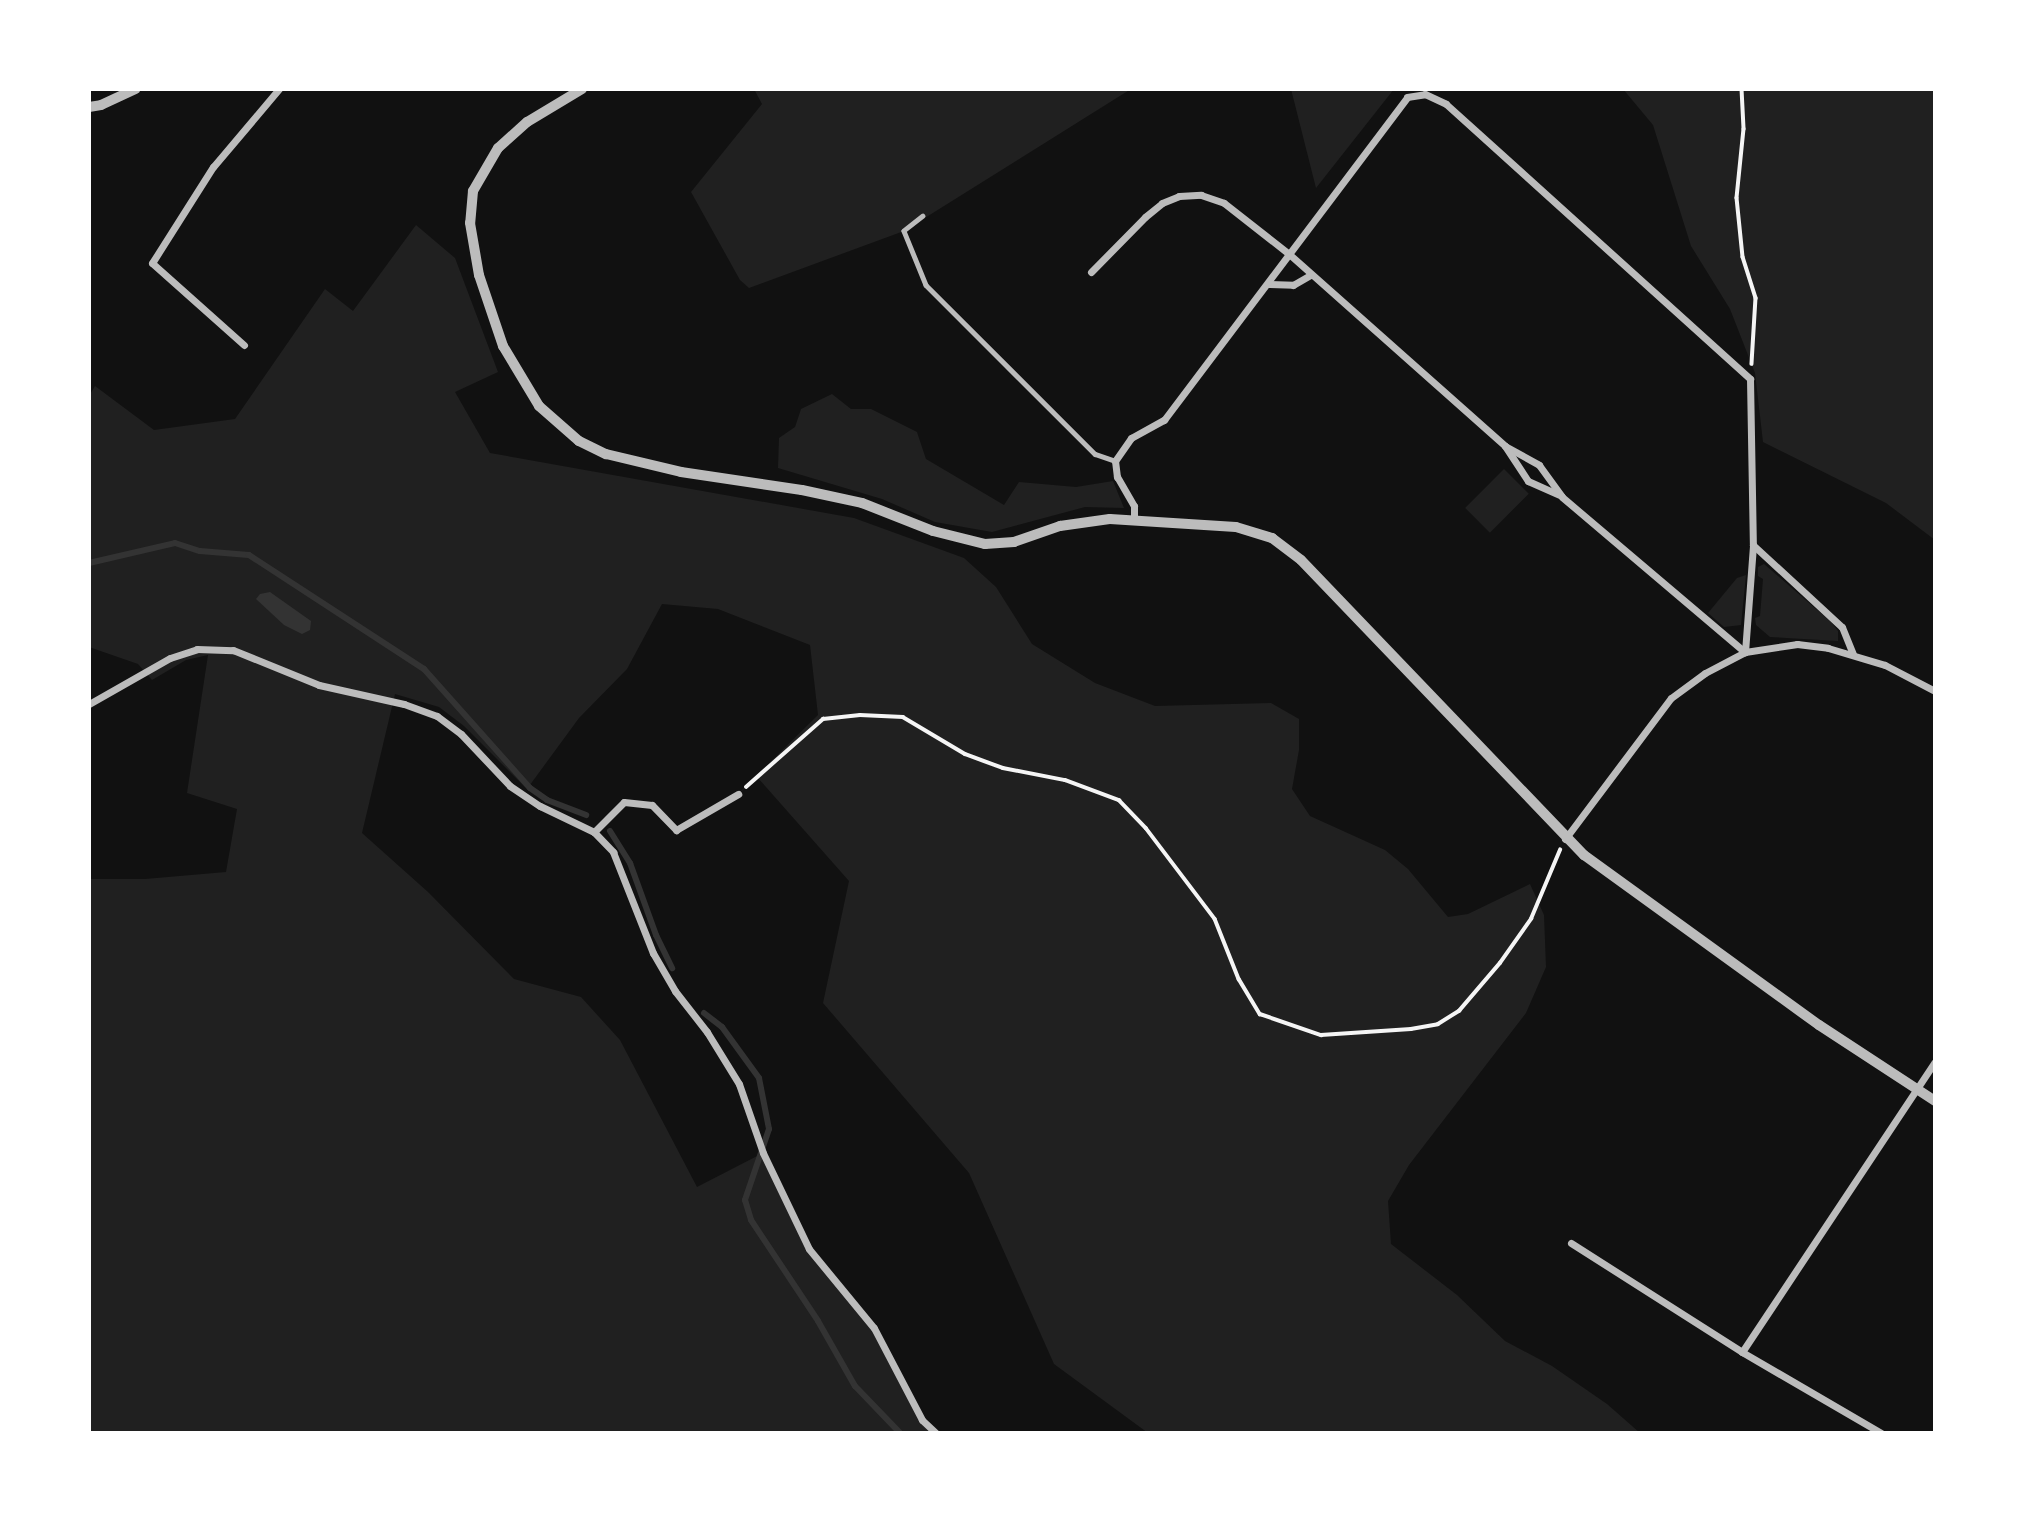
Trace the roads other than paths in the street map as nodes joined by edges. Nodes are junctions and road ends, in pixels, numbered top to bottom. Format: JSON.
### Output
{"nodes":[{"id":1,"x":136,"y":89,"type":"edge"},
{"id":2,"x":279,"y":89,"type":"edge"},
{"id":3,"x":582,"y":89,"type":"edge"},
{"id":4,"x":89,"y":107,"type":"edge"},
{"id":5,"x":923,"y":216,"type":"dead end"},
{"id":6,"x":1289,"y":254,"type":"junction"},
{"id":7,"x":1091,"y":272,"type":"dead end"},
{"id":8,"x":1310,"y":275,"type":"junction"},
{"id":9,"x":1268,"y":284,"type":"junction"},
{"id":10,"x":244,"y":345,"type":"dead end"},
{"id":11,"x":1505,"y":446,"type":"junction"},
{"id":12,"x":1115,"y":461,"type":"junction"},
{"id":13,"x":1562,"y":497,"type":"junction"},
{"id":14,"x":1134,"y":520,"type":"junction"},
{"id":15,"x":1753,"y":545,"type":"junction"},
{"id":16,"x":1745,"y":652,"type":"junction"},
{"id":17,"x":1853,"y":654,"type":"junction"},
{"id":18,"x":1935,"y":691,"type":"edge"},
{"id":19,"x":89,"y":704,"type":"edge"},
{"id":20,"x":738,"y":794,"type":"road end"},
{"id":21,"x":594,"y":832,"type":"junction"},
{"id":22,"x":1566,"y":839,"type":"junction"},
{"id":23,"x":1935,"y":1062,"type":"edge"},
{"id":24,"x":1916,"y":1090,"type":"junction"},
{"id":25,"x":1935,"y":1101,"type":"edge"},
{"id":26,"x":1571,"y":1243,"type":"dead end"},
{"id":27,"x":1742,"y":1352,"type":"junction"},
{"id":28,"x":936,"y":1433,"type":"edge"},
{"id":29,"x":1881,"y":1433,"type":"edge"}],
"edges":[{"from":1,"to":4,"type":"street"},
{"from":2,"to":10,"type":"street"},
{"from":3,"to":14,"type":"street"},
{"from":5,"to":12,"type":"lane"},
{"from":6,"to":7,"type":"street"},
{"from":6,"to":8,"type":"street"},
{"from":6,"to":9,"type":"street"},
{"from":6,"to":15,"type":"street"},
{"from":8,"to":9,"type":"street"},
{"from":8,"to":11,"type":"street"},
{"from":9,"to":12,"type":"street"},
{"from":11,"to":13,"type":"street"},
{"from":11,"to":13,"type":"street"},
{"from":12,"to":14,"type":"street"},
{"from":13,"to":16,"type":"street"},
{"from":14,"to":22,"type":"street"},
{"from":15,"to":16,"type":"street"},
{"from":15,"to":17,"type":"street"},
{"from":16,"to":17,"type":"street"},
{"from":16,"to":22,"type":"street"},
{"from":17,"to":18,"type":"street"},
{"from":19,"to":21,"type":"street"},
{"from":20,"to":21,"type":"street"},
{"from":21,"to":28,"type":"street"},
{"from":22,"to":24,"type":"street"},
{"from":23,"to":24,"type":"street"},
{"from":24,"to":25,"type":"street"},
{"from":24,"to":27,"type":"street"},
{"from":26,"to":27,"type":"street"},
{"from":27,"to":29,"type":"street"}]}
